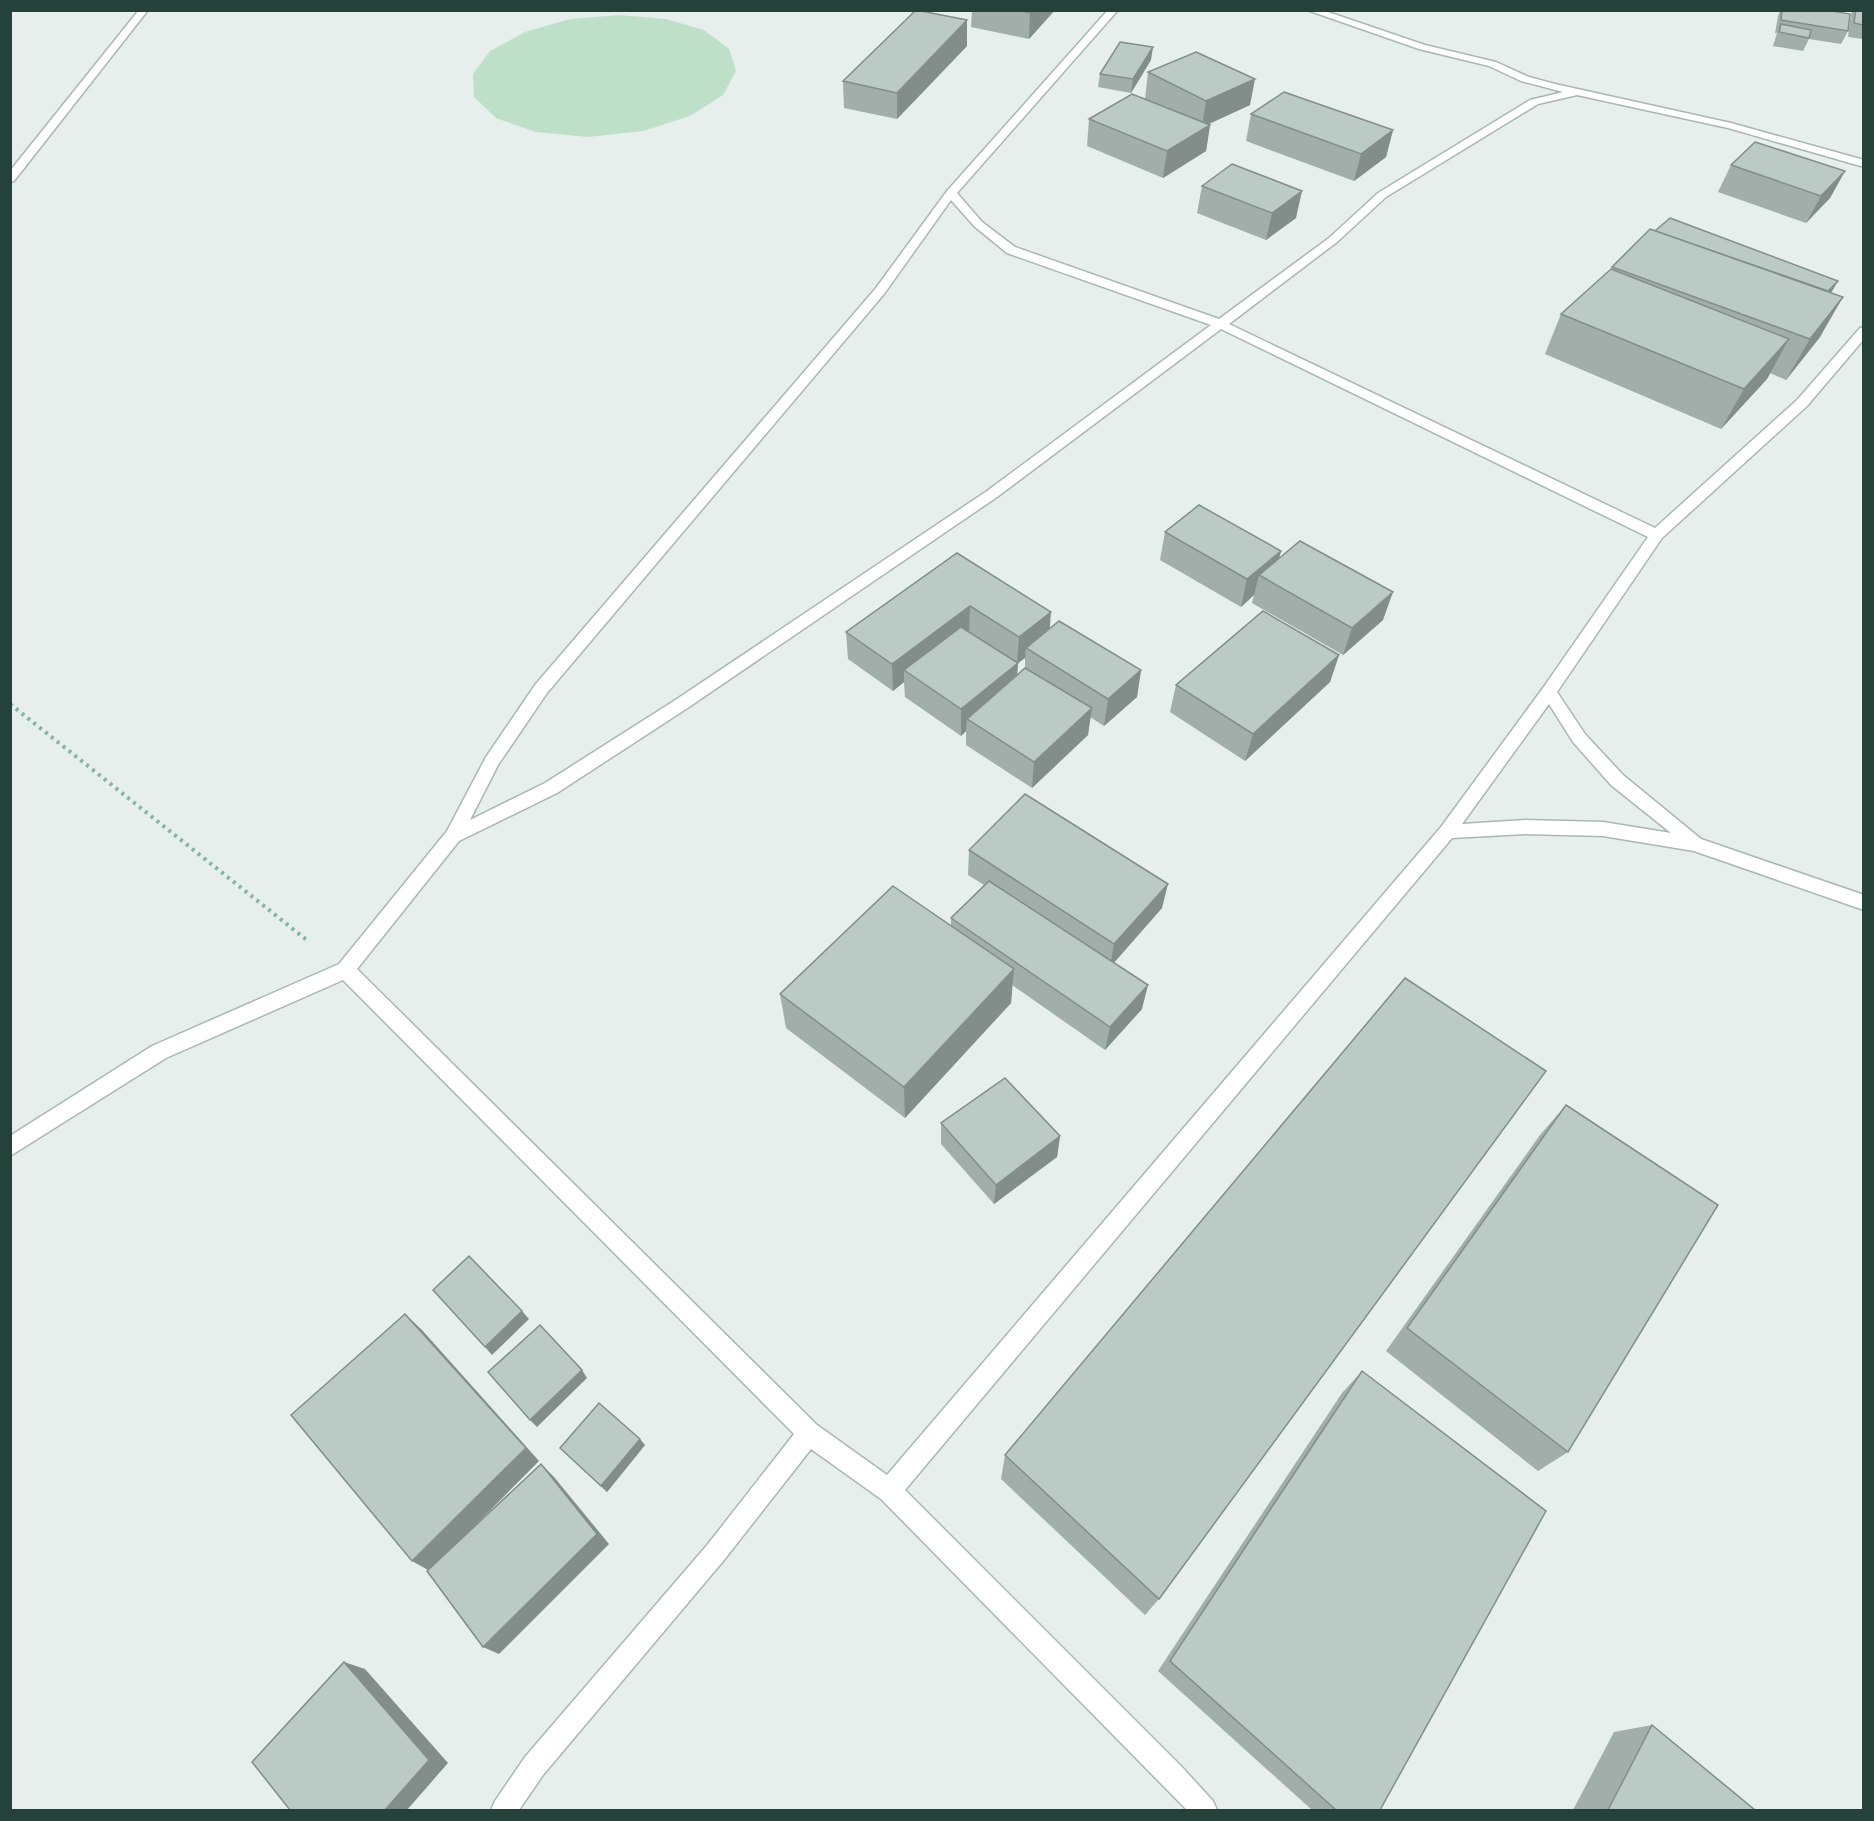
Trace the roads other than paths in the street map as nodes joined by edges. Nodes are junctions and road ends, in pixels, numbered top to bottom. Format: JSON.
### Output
{"nodes":[{"id":1,"x":144,"y":10,"type":"edge"},
{"id":2,"x":1114,"y":10,"type":"edge"},
{"id":3,"x":1311,"y":10,"type":"edge"},
{"id":4,"x":1525,"y":79,"type":"junction"},
{"id":5,"x":1577,"y":93,"type":"junction"},
{"id":6,"x":1534,"y":102,"type":"junction"},
{"id":7,"x":1863,"y":164,"type":"edge"},
{"id":8,"x":10,"y":179,"type":"edge"},
{"id":9,"x":951,"y":193,"type":"junction"},
{"id":10,"x":1220,"y":324,"type":"junction"},
{"id":11,"x":1863,"y":331,"type":"edge"},
{"id":12,"x":1657,"y":535,"type":"junction"},
{"id":13,"x":1550,"y":692,"type":"junction"},
{"id":14,"x":1447,"y":832,"type":"junction"},
{"id":15,"x":453,"y":836,"type":"junction"},
{"id":16,"x":1695,"y":844,"type":"junction"},
{"id":17,"x":1863,"y":903,"type":"edge"},
{"id":18,"x":346,"y":970,"type":"junction"},
{"id":19,"x":10,"y":1147,"type":"edge"},
{"id":20,"x":809,"y":1433,"type":"junction"},
{"id":21,"x":889,"y":1491,"type":"junction"},
{"id":22,"x":504,"y":1810,"type":"edge"},
{"id":23,"x":1204,"y":1810,"type":"edge"}],
"edges":[{"from":1,"to":8,"type":"street"},
{"from":2,"to":9,"type":"street"},
{"from":3,"to":4,"type":"street"},
{"from":4,"to":5,"type":"street"},
{"from":4,"to":6,"type":"street"},
{"from":5,"to":6,"type":"street"},
{"from":5,"to":7,"type":"street"},
{"from":6,"to":10,"type":"street"},
{"from":9,"to":10,"type":"street"},
{"from":9,"to":15,"type":"street"},
{"from":10,"to":12,"type":"street"},
{"from":10,"to":15,"type":"street"},
{"from":11,"to":12,"type":"street"},
{"from":12,"to":13,"type":"street"},
{"from":13,"to":14,"type":"street"},
{"from":13,"to":16,"type":"street"},
{"from":14,"to":16,"type":"street"},
{"from":14,"to":21,"type":"street"},
{"from":15,"to":18,"type":"street"},
{"from":16,"to":17,"type":"street"},
{"from":18,"to":19,"type":"street"},
{"from":18,"to":20,"type":"street"},
{"from":20,"to":21,"type":"street"},
{"from":20,"to":22,"type":"street"},
{"from":21,"to":23,"type":"street"}]}
